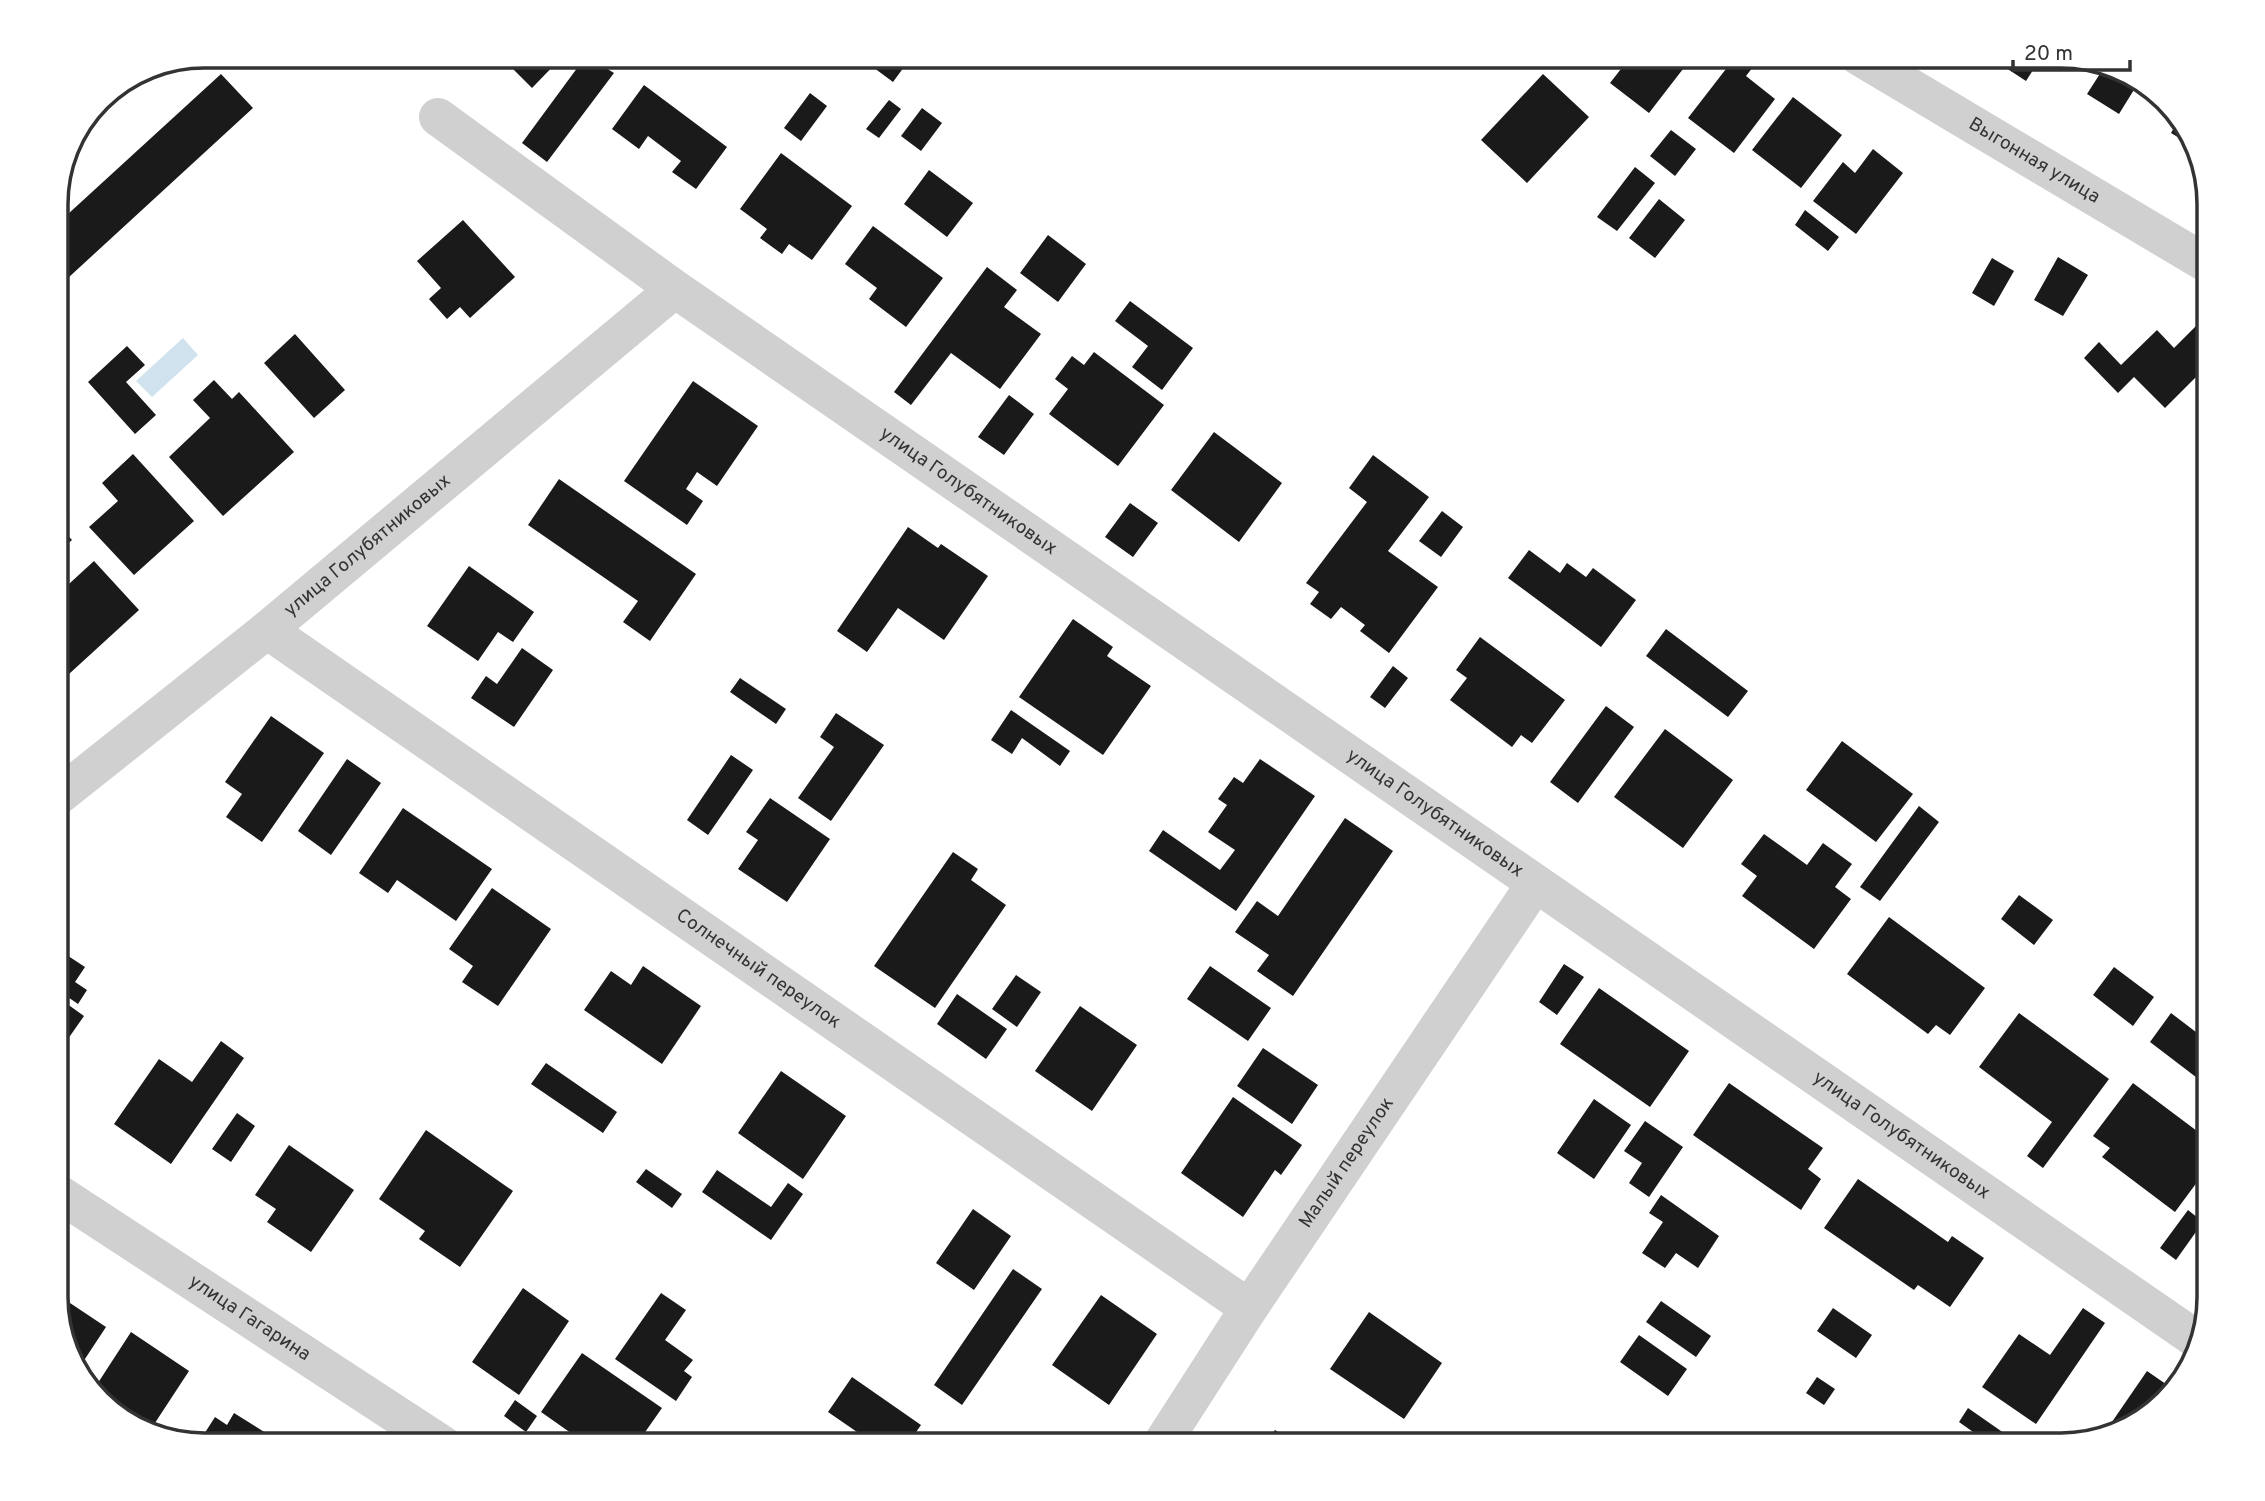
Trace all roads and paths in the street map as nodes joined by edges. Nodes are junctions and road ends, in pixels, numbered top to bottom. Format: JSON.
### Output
{"nodes":[{"id":1,"x":1878,"y":68,"type":"edge"},
{"id":2,"x":438,"y":117,"type":"dead end"},
{"id":3,"x":2197,"y":258,"type":"edge"},
{"id":4,"x":675,"y":289,"type":"junction"},
{"id":5,"x":267,"y":630,"type":"junction"},
{"id":6,"x":69,"y":788,"type":"edge"},
{"id":7,"x":1535,"y":884,"type":"junction"},
{"id":8,"x":69,"y":1200,"type":"edge"},
{"id":9,"x":1249,"y":1308,"type":"junction"},
{"id":10,"x":2191,"y":1335,"type":"edge"},
{"id":11,"x":425,"y":1433,"type":"edge"},
{"id":12,"x":1169,"y":1433,"type":"edge"}],
"edges":[{"from":1,"to":3,"type":"street","name":"Выгонная улица"},
{"from":2,"to":4,"type":"street","name":"улица Голубятниковых"},
{"from":4,"to":5,"type":"street","name":"улица Голубятниковых"},
{"from":4,"to":7,"type":"street","name":"улица Голубятниковых"},
{"from":5,"to":6,"type":"street","name":"улица Голубятниковых"},
{"from":5,"to":9,"type":"street","name":"Солнечный переулок"},
{"from":7,"to":9,"type":"street","name":"Малый переулок"},
{"from":7,"to":10,"type":"street","name":"улица Голубятниковых"},
{"from":8,"to":11,"type":"street","name":"улица Гагарина"},
{"from":9,"to":12,"type":"street","name":"Малый переулок"}]}
